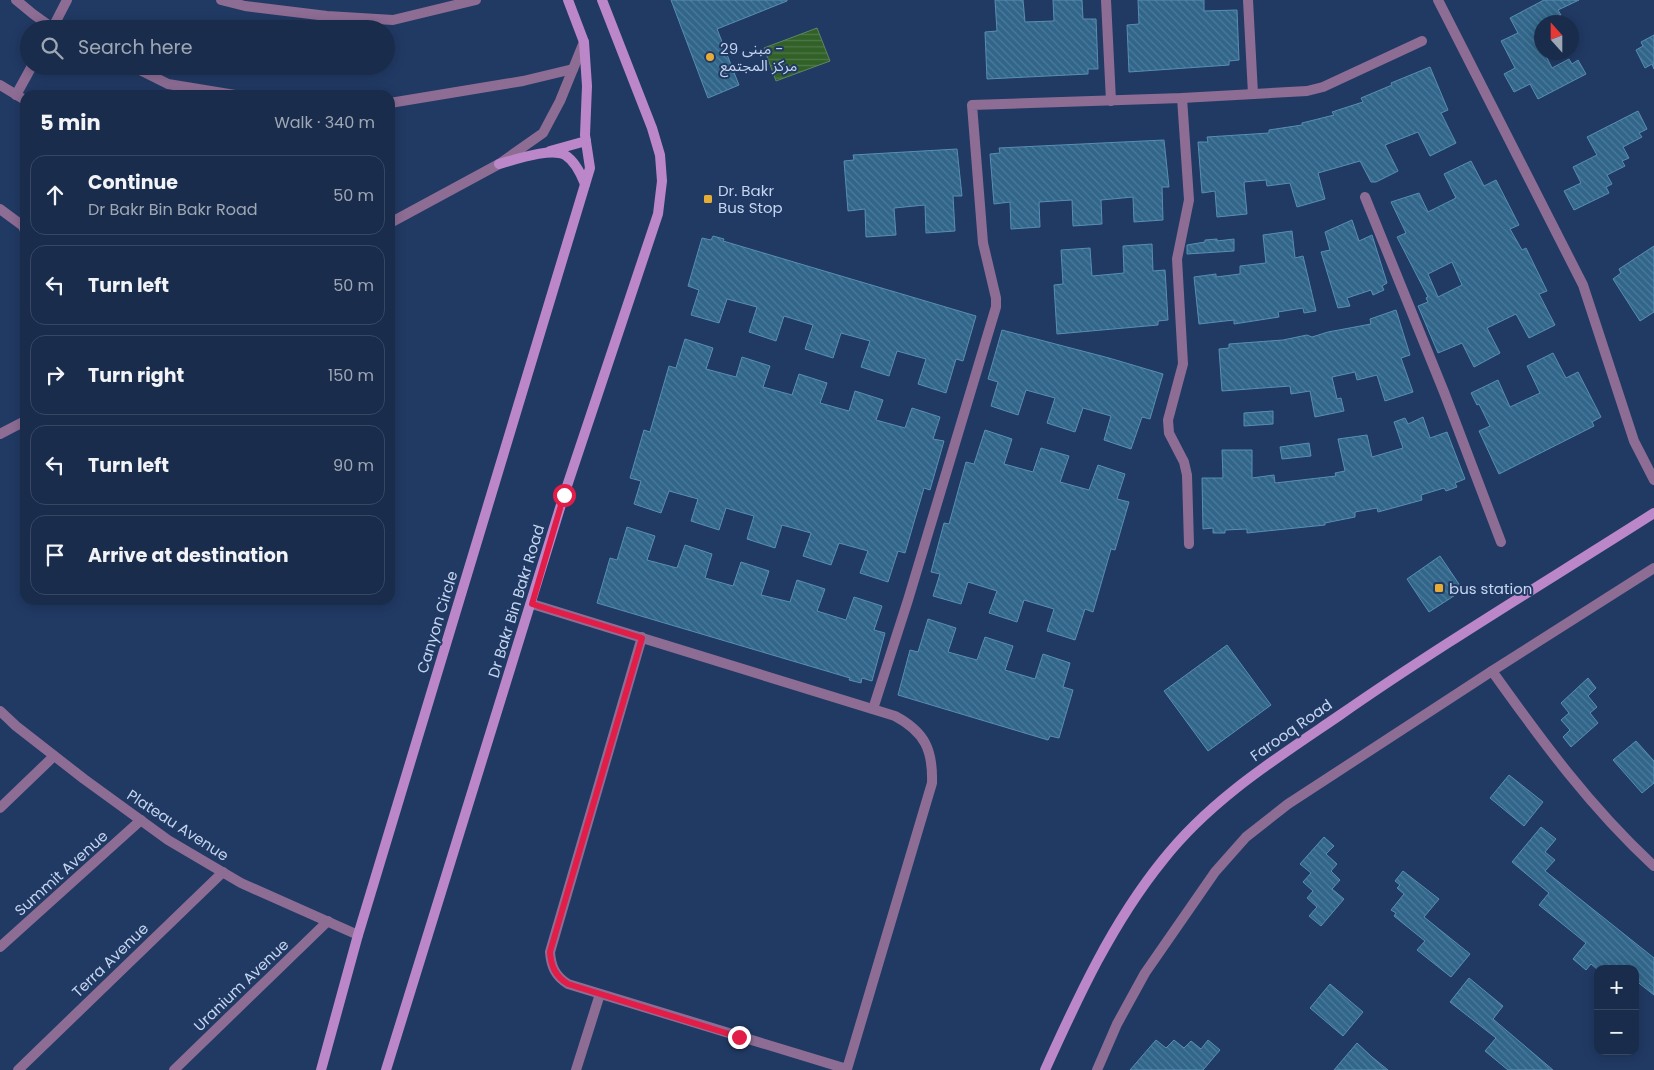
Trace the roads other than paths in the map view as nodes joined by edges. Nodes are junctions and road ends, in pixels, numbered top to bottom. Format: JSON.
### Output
{"nodes":[{"id":1,"x":16,"y":0,"type":"edge"},
{"id":2,"x":67,"y":0,"type":"edge"},
{"id":3,"x":221,"y":0,"type":"edge"},
{"id":4,"x":476,"y":0,"type":"edge"},
{"id":5,"x":568,"y":0,"type":"edge"},
{"id":6,"x":602,"y":0,"type":"edge"},
{"id":7,"x":1106,"y":0,"type":"edge"},
{"id":8,"x":1248,"y":0,"type":"edge"},
{"id":9,"x":1438,"y":0,"type":"edge"},
{"id":10,"x":42,"y":20,"type":"edge"},
{"id":11,"x":57,"y":20,"type":"edge"},
{"id":12,"x":1422,"y":41,"type":"dead end"},
{"id":13,"x":584,"y":42,"type":"junction"},
{"id":14,"x":573,"y":69,"type":"junction"},
{"id":15,"x":29,"y":75,"type":"edge"},
{"id":16,"x":150,"y":75,"type":"edge"},
{"id":17,"x":0,"y":85,"type":"edge"},
{"id":18,"x":23,"y":90,"type":"edge"},
{"id":19,"x":205,"y":90,"type":"edge"},
{"id":20,"x":1252,"y":94,"type":"junction"},
{"id":21,"x":20,"y":98,"type":"edge"},
{"id":22,"x":1182,"y":98,"type":"junction"},
{"id":23,"x":1112,"y":101,"type":"junction"},
{"id":24,"x":395,"y":102,"type":"edge"},
{"id":25,"x":586,"y":140,"type":"junction"},
{"id":26,"x":544,"y":152,"type":"junction"},
{"id":27,"x":499,"y":164,"type":"junction"},
{"id":28,"x":586,"y":184,"type":"junction"},
{"id":29,"x":1365,"y":197,"type":"dead end"},
{"id":30,"x":0,"y":209,"type":"edge"},
{"id":31,"x":395,"y":220,"type":"edge"},
{"id":32,"x":20,"y":224,"type":"edge"},
{"id":33,"x":20,"y":423,"type":"edge"},
{"id":34,"x":0,"y":434,"type":"edge"},
{"id":35,"x":1654,"y":480,"type":"edge"},
{"id":36,"x":1654,"y":513,"type":"edge"},
{"id":37,"x":1501,"y":542,"type":"dead end"},
{"id":38,"x":1189,"y":544,"type":"dead end"},
{"id":39,"x":1654,"y":568,"type":"edge"},
{"id":40,"x":532,"y":604,"type":"junction"},
{"id":41,"x":642,"y":638,"type":"junction"},
{"id":42,"x":1492,"y":671,"type":"junction"},
{"id":43,"x":873,"y":709,"type":"junction"},
{"id":44,"x":0,"y":711,"type":"edge"},
{"id":45,"x":54,"y":756,"type":"junction"},
{"id":46,"x":0,"y":808,"type":"edge"},
{"id":47,"x":141,"y":820,"type":"junction"},
{"id":48,"x":1654,"y":866,"type":"edge"},
{"id":49,"x":223,"y":872,"type":"junction"},
{"id":50,"x":328,"y":921,"type":"junction"},
{"id":51,"x":358,"y":935,"type":"junction"},
{"id":52,"x":0,"y":947,"type":"edge"},
{"id":53,"x":600,"y":994,"type":"junction"},
{"id":54,"x":18,"y":1070,"type":"edge"},
{"id":55,"x":174,"y":1070,"type":"edge"},
{"id":56,"x":321,"y":1070,"type":"edge"},
{"id":57,"x":386,"y":1070,"type":"edge"},
{"id":58,"x":576,"y":1070,"type":"edge"},
{"id":59,"x":1045,"y":1070,"type":"edge"},
{"id":60,"x":1097,"y":1070,"type":"edge"}],
"edges":[{"from":1,"to":10,"type":"street"},
{"from":2,"to":11,"type":"street"},
{"from":3,"to":4,"type":"street"},
{"from":5,"to":13,"type":"street","name":"Canyon Circle"},
{"from":6,"to":40,"type":"street","name":"Dr Bakr Bin Bakr Road"},
{"from":7,"to":23,"type":"street"},
{"from":8,"to":20,"type":"street"},
{"from":9,"to":35,"type":"street"},
{"from":12,"to":20,"type":"street"},
{"from":13,"to":14,"type":"street"},
{"from":13,"to":25,"type":"street","name":"Canyon Circle"},
{"from":14,"to":24,"type":"street"},
{"from":14,"to":27,"type":"street"},
{"from":15,"to":18,"type":"street"},
{"from":16,"to":19,"type":"street"},
{"from":17,"to":21,"type":"street"},
{"from":20,"to":22,"type":"street"},
{"from":22,"to":23,"type":"street"},
{"from":22,"to":38,"type":"street"},
{"from":23,"to":43,"type":"street"},
{"from":25,"to":26,"type":"street"},
{"from":25,"to":28,"type":"street","name":"Canyon Circle"},
{"from":26,"to":27,"type":"street"},
{"from":26,"to":28,"type":"street"},
{"from":27,"to":31,"type":"street"},
{"from":28,"to":51,"type":"street","name":"Canyon Circle"},
{"from":29,"to":37,"type":"street"},
{"from":30,"to":32,"type":"street"},
{"from":33,"to":34,"type":"street"},
{"from":36,"to":59,"type":"street","name":"Farooq Road"},
{"from":39,"to":42,"type":"street"},
{"from":40,"to":41,"type":"street"},
{"from":40,"to":57,"type":"street","name":"Dr Bakr Bin Bakr Road"},
{"from":41,"to":43,"type":"street"},
{"from":41,"to":53,"type":"street"},
{"from":42,"to":48,"type":"street"},
{"from":42,"to":60,"type":"street"},
{"from":43,"to":53,"type":"street"},
{"from":44,"to":45,"type":"street","name":"Plateau Avenue"},
{"from":45,"to":46,"type":"street"},
{"from":45,"to":47,"type":"street","name":"Plateau Avenue"},
{"from":47,"to":49,"type":"street","name":"Plateau Avenue"},
{"from":47,"to":52,"type":"street","name":"Summit Avenue"},
{"from":49,"to":50,"type":"street","name":"Plateau Avenue"},
{"from":49,"to":54,"type":"street","name":"Terra Avenue"},
{"from":50,"to":51,"type":"street","name":"Plateau Avenue"},
{"from":50,"to":55,"type":"street","name":"Uranium Avenue"},
{"from":51,"to":56,"type":"street","name":"Canyon Circle"},
{"from":53,"to":58,"type":"street"}]}
